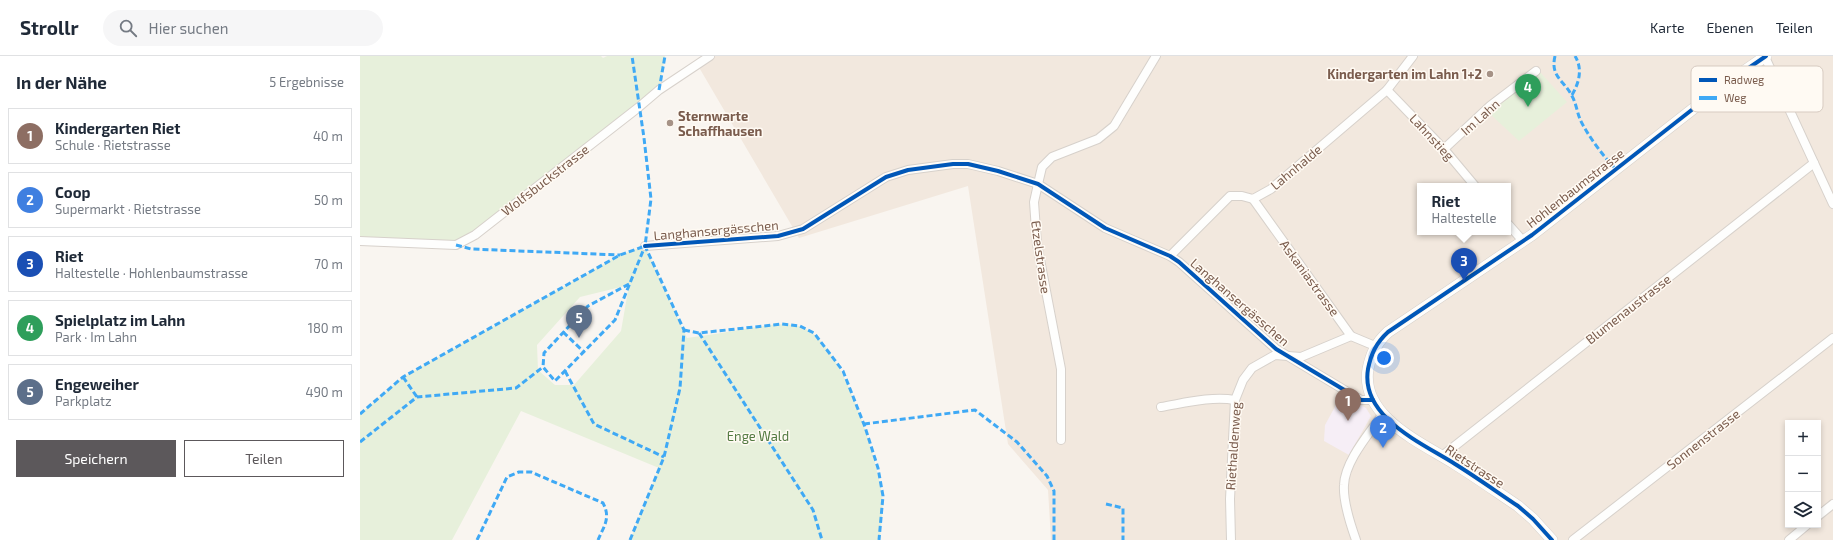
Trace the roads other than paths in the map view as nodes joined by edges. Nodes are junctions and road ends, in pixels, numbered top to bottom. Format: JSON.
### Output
{"nodes":[{"id":1,"x":710,"y":56,"type":"edge"},
{"id":2,"x":1156,"y":56,"type":"edge"},
{"id":3,"x":1413,"y":56,"type":"edge"},
{"id":4,"x":1766,"y":56,"type":"edge"},
{"id":5,"x":1751,"y":66,"type":"edge"},
{"id":6,"x":1770,"y":66,"type":"edge"},
{"id":7,"x":1536,"y":71,"type":"dead end"},
{"id":8,"x":1387,"y":90,"type":"junction"},
{"id":9,"x":1691,"y":110,"type":"edge"},
{"id":10,"x":1791,"y":112,"type":"edge"},
{"id":11,"x":1444,"y":149,"type":"junction"},
{"id":12,"x":1814,"y":163,"type":"junction"},
{"id":13,"x":1473,"y":183,"type":"edge"},
{"id":14,"x":1038,"y":184,"type":"junction"},
{"id":15,"x":1253,"y":199,"type":"junction"},
{"id":16,"x":1833,"y":204,"type":"edge"},
{"id":17,"x":1511,"y":227,"type":"edge"},
{"id":18,"x":360,"y":241,"type":"edge"},
{"id":19,"x":1523,"y":241,"type":"junction"},
{"id":20,"x":645,"y":246,"type":"dead end"},
{"id":21,"x":1170,"y":256,"type":"junction"},
{"id":22,"x":1351,"y":336,"type":"junction"},
{"id":23,"x":1833,"y":338,"type":"edge"},
{"id":24,"x":1375,"y":346,"type":"junction"},
{"id":25,"x":1288,"y":356,"type":"junction"},
{"id":26,"x":1235,"y":400,"type":"junction"},
{"id":27,"x":1373,"y":400,"type":"junction"},
{"id":28,"x":1161,"y":407,"type":"dead end"},
{"id":29,"x":1382,"y":414,"type":"junction"},
{"id":30,"x":1060,"y":440,"type":"dead end"},
{"id":31,"x":1442,"y":456,"type":"junction"},
{"id":32,"x":1833,"y":504,"type":"edge"},
{"id":33,"x":1821,"y":514,"type":"edge"},
{"id":34,"x":1803,"y":528,"type":"edge"},
{"id":35,"x":1231,"y":540,"type":"edge"},
{"id":36,"x":1356,"y":540,"type":"edge"},
{"id":37,"x":1552,"y":540,"type":"edge"},
{"id":38,"x":1573,"y":540,"type":"edge"},
{"id":39,"x":1789,"y":540,"type":"edge"}],
"edges":[{"from":1,"to":18,"type":"street","name":"Wolfsbuckstrasse"},
{"from":2,"to":14,"type":"street","name":"Etzelstrasse"},
{"from":3,"to":8,"type":"street","name":"Lahnhalde"},
{"from":4,"to":5,"type":"street","name":"Hohlenbaumstrasse"},
{"from":4,"to":6,"type":"street"},
{"from":7,"to":11,"type":"street","name":"Im Lahn"},
{"from":8,"to":11,"type":"street","name":"Lahnstieg"},
{"from":8,"to":15,"type":"street","name":"Lahnhalde"},
{"from":9,"to":19,"type":"street","name":"Hohlenbaumstrasse"},
{"from":10,"to":12,"type":"street"},
{"from":11,"to":13,"type":"street","name":"Lahnstieg"},
{"from":12,"to":16,"type":"street"},
{"from":12,"to":31,"type":"street","name":"Blumenaustrasse"},
{"from":14,"to":20,"type":"street","name":"Langhansergässchen"},
{"from":14,"to":21,"type":"street","name":"Langhansergässchen"},
{"from":14,"to":30,"type":"street","name":"Etzelstrasse"},
{"from":15,"to":21,"type":"street"},
{"from":15,"to":22,"type":"street","name":"Askaniastrasse"},
{"from":17,"to":19,"type":"street"},
{"from":19,"to":24,"type":"street","name":"Hohlenbaumstrasse"},
{"from":21,"to":25,"type":"street","name":"Langhansergässchen"},
{"from":22,"to":24,"type":"street"},
{"from":22,"to":25,"type":"street","name":"Riethaldenweg"},
{"from":23,"to":38,"type":"street","name":"Sonnenstrasse"},
{"from":24,"to":27,"type":"street","name":"Hohlenbaumstrasse"},
{"from":25,"to":26,"type":"street","name":"Riethaldenweg"},
{"from":25,"to":27,"type":"street"},
{"from":26,"to":28,"type":"street"},
{"from":26,"to":35,"type":"street","name":"Riethaldenweg"},
{"from":27,"to":29,"type":"street","name":"Hohlenbaumstrasse"},
{"from":29,"to":31,"type":"street","name":"Rietstrasse"},
{"from":29,"to":36,"type":"street"},
{"from":31,"to":37,"type":"street","name":"Rietstrasse"},
{"from":32,"to":33,"type":"street"},
{"from":34,"to":39,"type":"street"}]}
